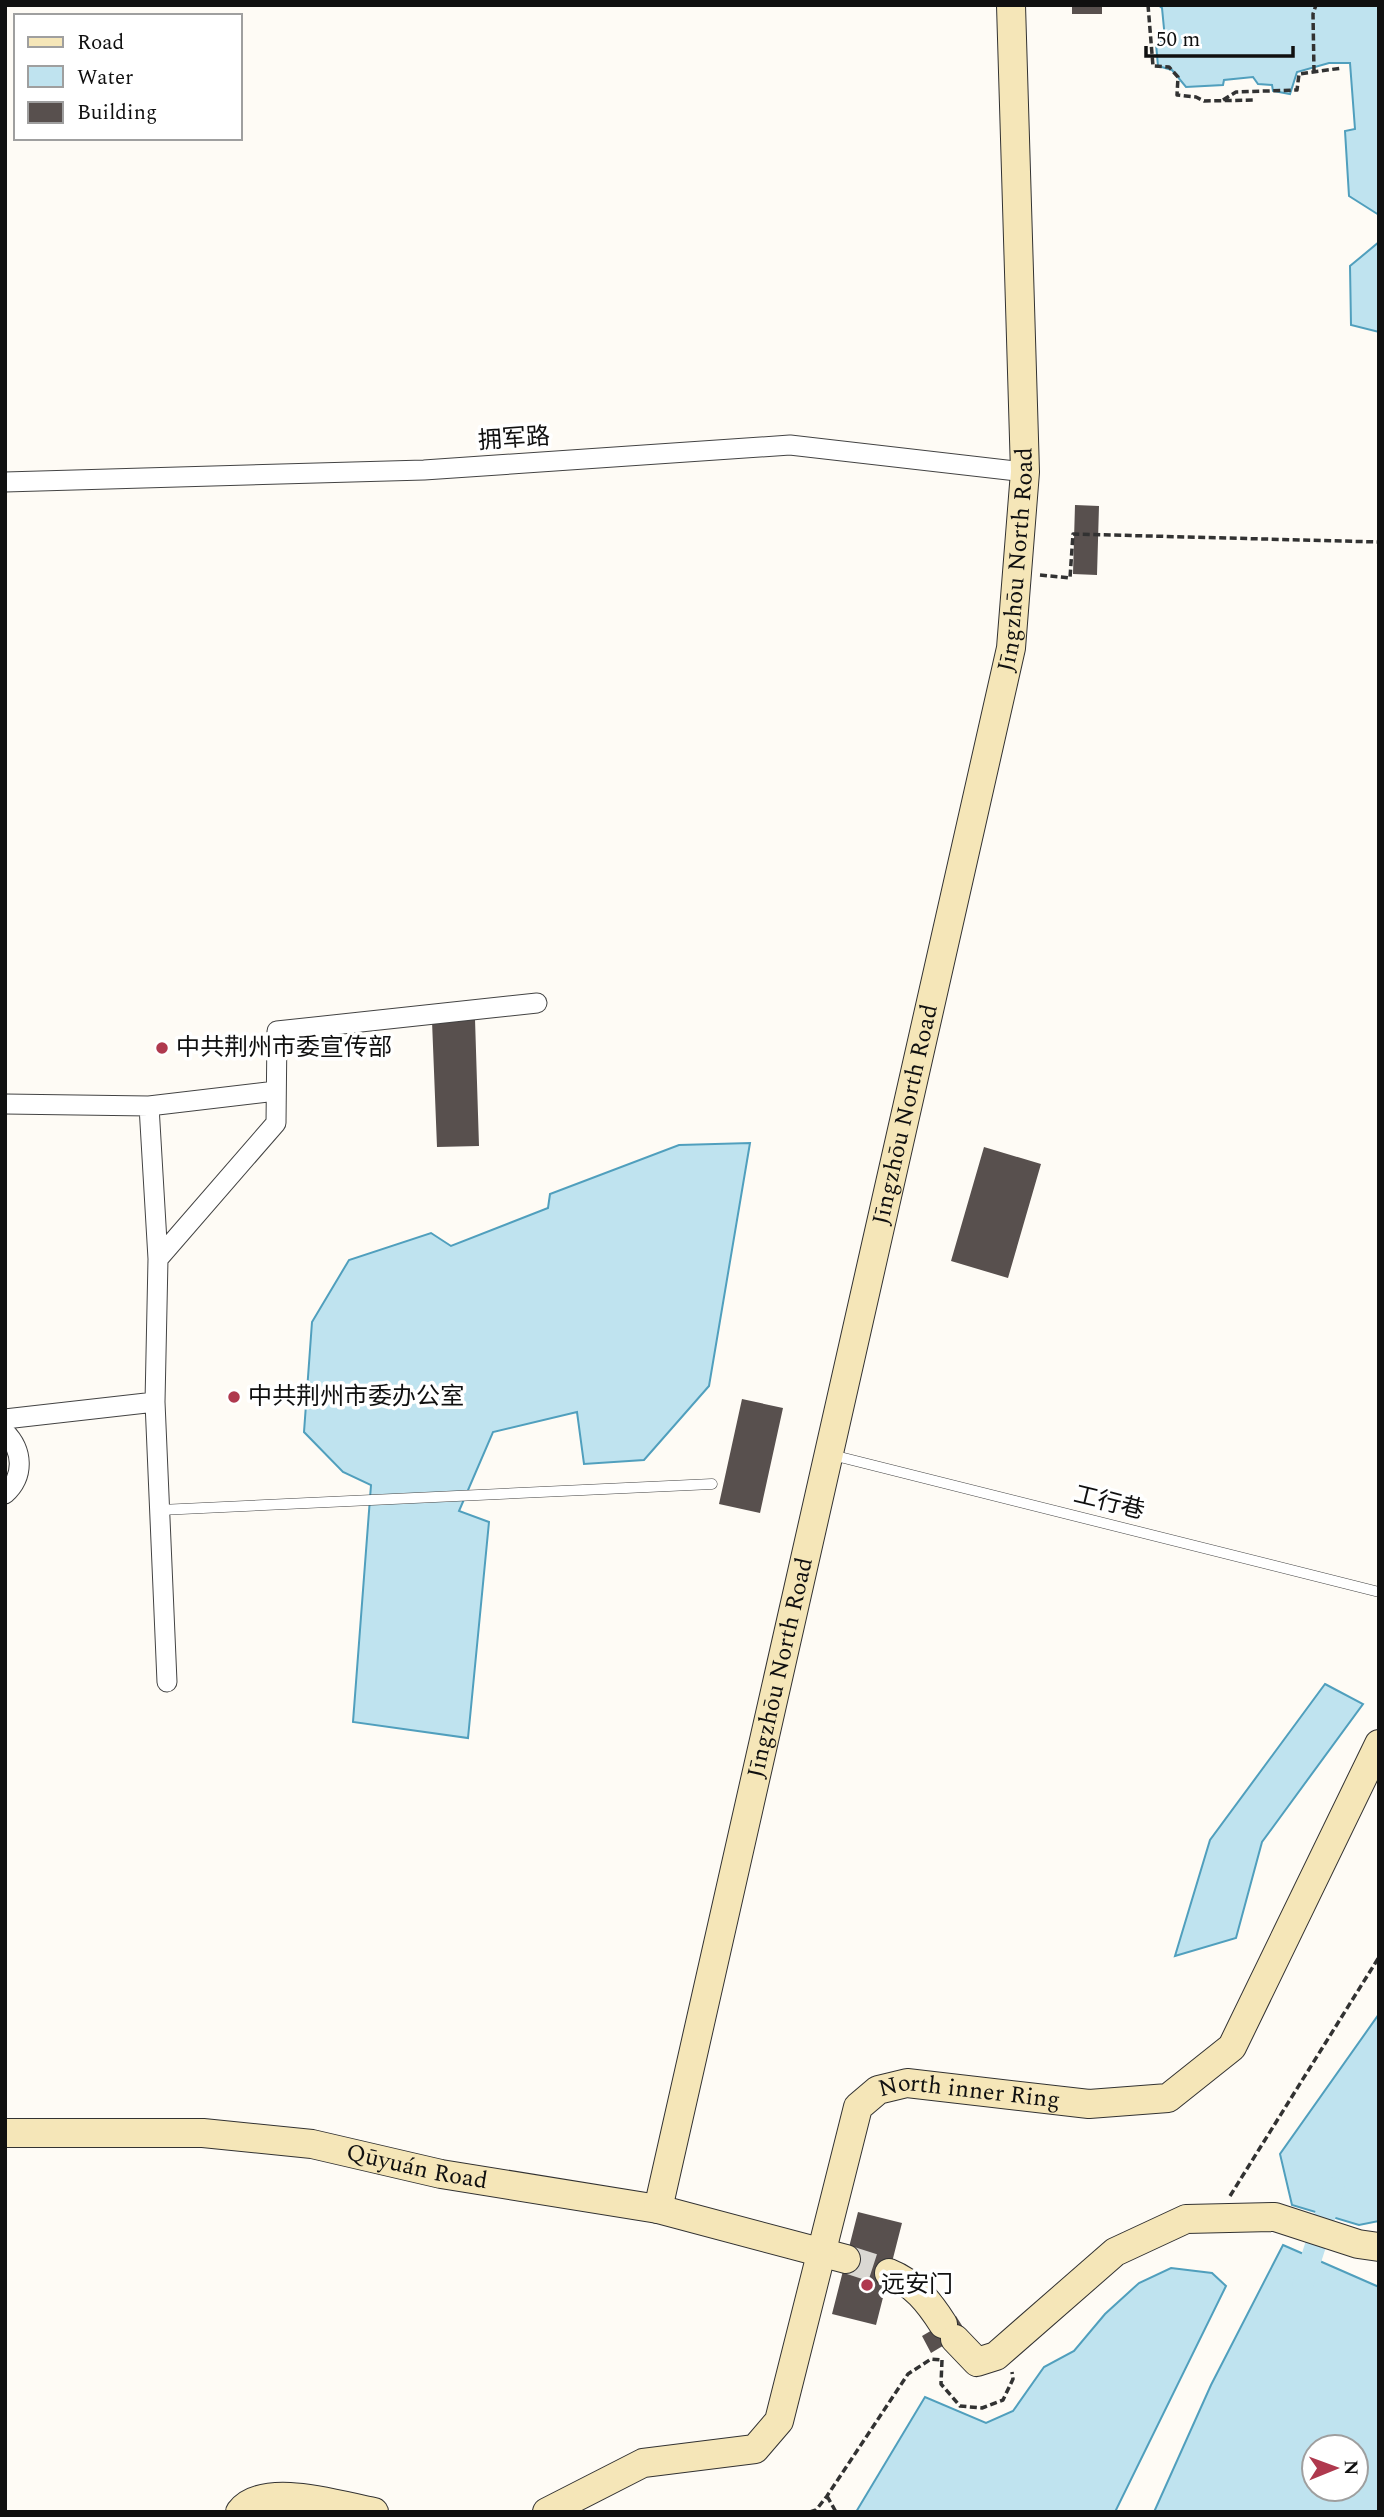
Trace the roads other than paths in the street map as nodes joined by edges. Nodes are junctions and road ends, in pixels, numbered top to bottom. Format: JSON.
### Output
{"nodes":[{"id":1,"x":1011,"y":5,"type":"edge"},
{"id":2,"x":1025,"y":472,"type":"junction"},
{"id":3,"x":5,"y":482,"type":"edge"},
{"id":4,"x":537,"y":1003,"type":"dead end"},
{"id":5,"x":276,"y":1091,"type":"junction"},
{"id":6,"x":5,"y":1104,"type":"edge"},
{"id":7,"x":149,"y":1106,"type":"junction"},
{"id":8,"x":158,"y":1259,"type":"junction"},
{"id":9,"x":155,"y":1402,"type":"junction"},
{"id":10,"x":5,"y":1419,"type":"edge"},
{"id":11,"x":5,"y":1432,"type":"edge"},
{"id":12,"x":828,"y":1454,"type":"junction"},
{"id":13,"x":712,"y":1484,"type":"dead end"},
{"id":14,"x":5,"y":1493,"type":"edge"},
{"id":15,"x":160,"y":1510,"type":"junction"},
{"id":16,"x":1379,"y":1592,"type":"edge"},
{"id":17,"x":167,"y":1682,"type":"dead end"},
{"id":18,"x":1379,"y":1744,"type":"edge"},
{"id":19,"x":5,"y":2133,"type":"edge"},
{"id":20,"x":658,"y":2209,"type":"junction"},
{"id":21,"x":1368,"y":2245,"type":"edge"},
{"id":22,"x":834,"y":2257,"type":"junction"},
{"id":23,"x":889,"y":2273,"type":"tunnel mouth"},
{"id":24,"x":240,"y":2512,"type":"edge"},
{"id":25,"x":374,"y":2512,"type":"edge"},
{"id":26,"x":547,"y":2512,"type":"edge"}],
"edges":[{"from":1,"to":2,"type":"street","name":"Jīngzhōu North Road"},
{"from":2,"to":3,"type":"street","name":"拥军路"},
{"from":2,"to":12,"type":"street","name":"Jīngzhōu North Road"},
{"from":4,"to":5,"type":"street"},
{"from":5,"to":7,"type":"street"},
{"from":5,"to":8,"type":"street"},
{"from":6,"to":7,"type":"street"},
{"from":7,"to":8,"type":"street"},
{"from":8,"to":9,"type":"street"},
{"from":9,"to":10,"type":"street"},
{"from":9,"to":15,"type":"street"},
{"from":11,"to":14,"type":"street"},
{"from":12,"to":16,"type":"lane","name":"工行巷"},
{"from":12,"to":20,"type":"street","name":"Jīngzhōu North Road"},
{"from":13,"to":15,"type":"lane"},
{"from":15,"to":17,"type":"street"},
{"from":18,"to":22,"type":"street","name":"North inner Ring"},
{"from":19,"to":20,"type":"street","name":"Qūyuán Road"},
{"from":20,"to":22,"type":"street","name":"Qūyuán Road"},
{"from":21,"to":23,"type":"street"},
{"from":22,"to":26,"type":"street","name":"North inner Ring"},
{"from":24,"to":25,"type":"street"}]}
